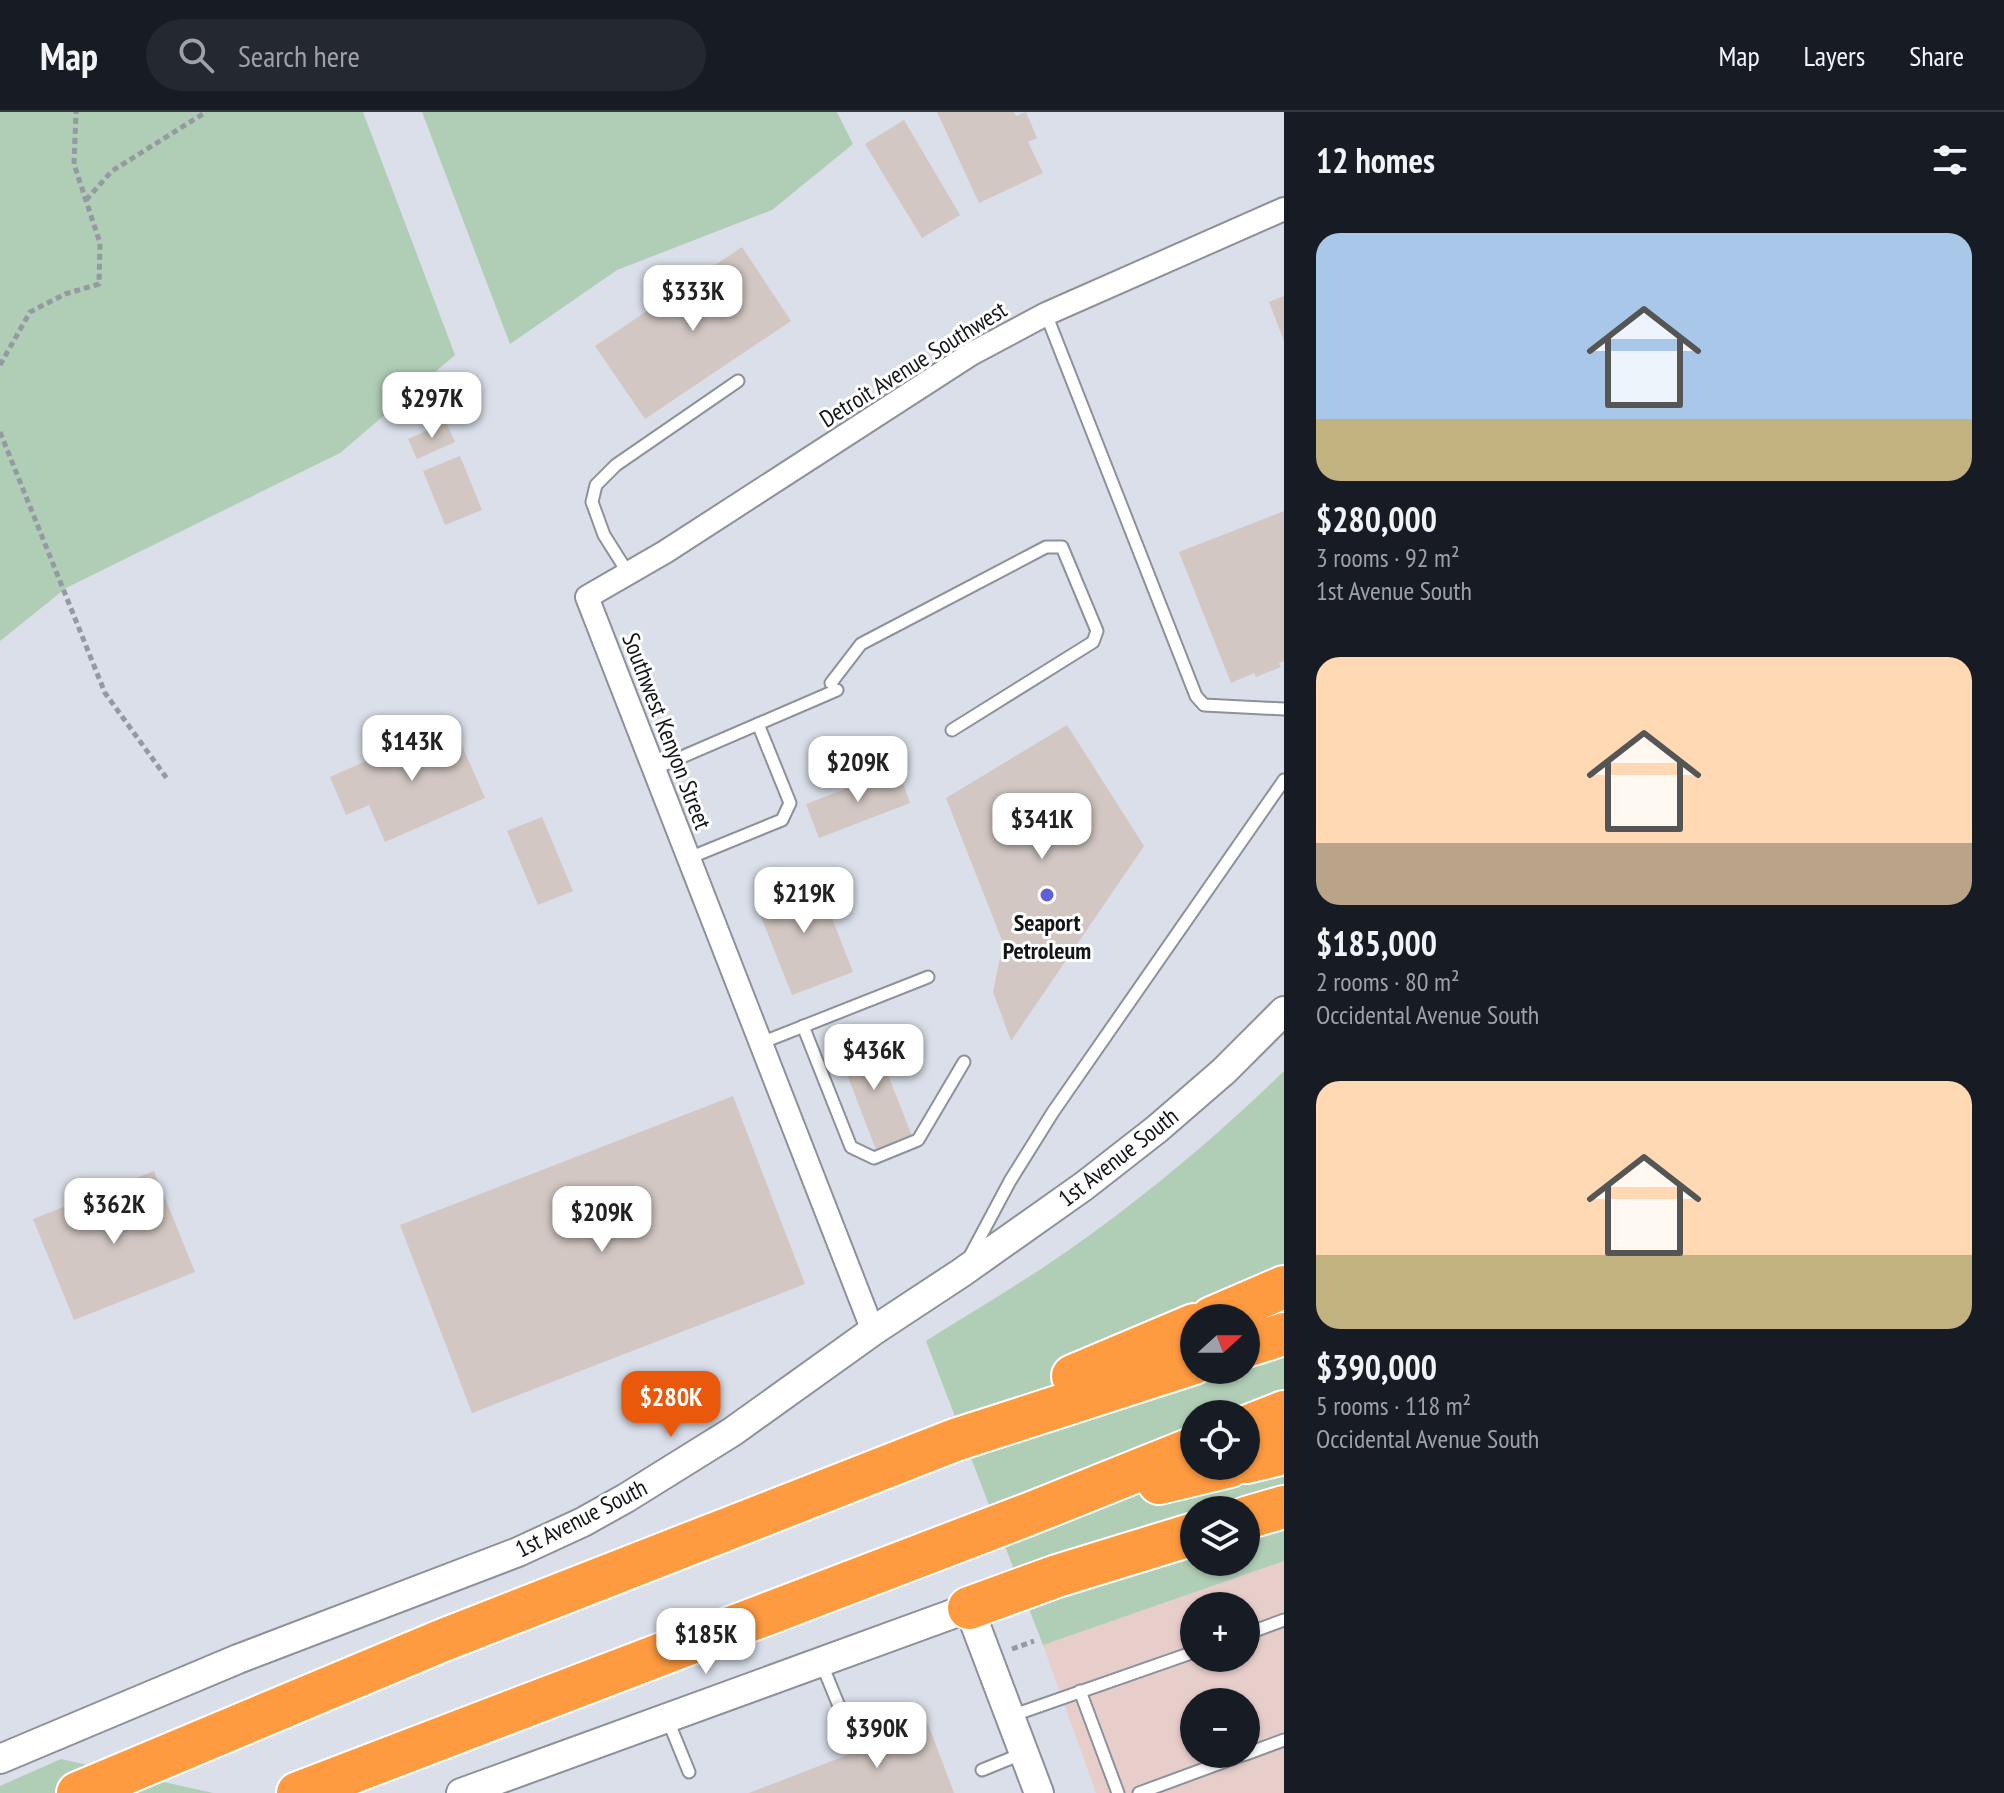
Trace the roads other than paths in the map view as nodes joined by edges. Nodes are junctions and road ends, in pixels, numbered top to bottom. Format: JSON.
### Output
{"nodes":[{"id":1,"x":1284,"y":209,"type":"edge"},
{"id":2,"x":1046,"y":314,"type":"junction"},
{"id":3,"x":738,"y":381,"type":"dead end"},
{"id":4,"x":628,"y":573,"type":"junction"},
{"id":5,"x":587,"y":597,"type":"joint"},
{"id":6,"x":1284,"y":709,"type":"edge"},
{"id":7,"x":758,"y":724,"type":"junction"},
{"id":8,"x":952,"y":730,"type":"dead end"},
{"id":9,"x":654,"y":769,"type":"junction"},
{"id":10,"x":1284,"y":780,"type":"edge"},
{"id":11,"x":689,"y":858,"type":"junction"},
{"id":12,"x":928,"y":977,"type":"dead end"},
{"id":13,"x":1284,"y":1011,"type":"edge"},
{"id":14,"x":803,"y":1026,"type":"junction"},
{"id":15,"x":761,"y":1043,"type":"junction"},
{"id":16,"x":964,"y":1062,"type":"dead end"},
{"id":17,"x":961,"y":1273,"type":"junction"},
{"id":18,"x":1284,"y":1287,"type":"edge"},
{"id":19,"x":1245,"y":1304,"type":"edge"},
{"id":20,"x":873,"y":1331,"type":"junction"},
{"id":21,"x":1180,"y":1331,"type":"edge"},
{"id":22,"x":1284,"y":1334,"type":"edge"},
{"id":23,"x":1260,"y":1342,"type":"edge"},
{"id":24,"x":1180,"y":1368,"type":"edge"},
{"id":25,"x":1284,"y":1412,"type":"edge"},
{"id":26,"x":1260,"y":1421,"type":"edge"},
{"id":27,"x":955,"y":1440,"type":"junction"},
{"id":28,"x":1284,"y":1453,"type":"edge"},
{"id":29,"x":1180,"y":1454,"type":"edge"},
{"id":30,"x":1260,"y":1459,"type":"edge"},
{"id":31,"x":1180,"y":1478,"type":"edge"},
{"id":32,"x":1284,"y":1507,"type":"edge"},
{"id":33,"x":1029,"y":1514,"type":"junction"},
{"id":34,"x":1260,"y":1514,"type":"edge"},
{"id":35,"x":1180,"y":1538,"type":"edge"},
{"id":36,"x":969,"y":1608,"type":"junction"},
{"id":37,"x":1284,"y":1620,"type":"edge"},
{"id":38,"x":1260,"y":1629,"type":"edge"},
{"id":39,"x":1180,"y":1657,"type":"edge"},
{"id":40,"x":821,"y":1662,"type":"junction"},
{"id":41,"x":1080,"y":1691,"type":"junction"},
{"id":42,"x":841,"y":1711,"type":"dead end"},
{"id":43,"x":1010,"y":1716,"type":"junction"},
{"id":44,"x":667,"y":1718,"type":"junction"},
{"id":45,"x":224,"y":1730,"type":"junction"},
{"id":46,"x":1284,"y":1740,"type":"edge"},
{"id":47,"x":1260,"y":1749,"type":"edge"},
{"id":48,"x":1024,"y":1753,"type":"junction"},
{"id":49,"x":0,"y":1759,"type":"edge"},
{"id":50,"x":1208,"y":1768,"type":"edge"},
{"id":51,"x":982,"y":1770,"type":"dead end"},
{"id":52,"x":689,"y":1772,"type":"dead end"},
{"id":53,"x":78,"y":1793,"type":"edge"},
{"id":54,"x":99,"y":1793,"type":"edge"},
{"id":55,"x":298,"y":1793,"type":"edge"},
{"id":56,"x":461,"y":1793,"type":"edge"},
{"id":57,"x":1039,"y":1793,"type":"edge"},
{"id":58,"x":1118,"y":1793,"type":"edge"},
{"id":59,"x":1139,"y":1793,"type":"edge"}],
"edges":[{"from":1,"to":2,"type":"street","name":"Detroit Avenue Southwest"},
{"from":2,"to":4,"type":"street","name":"Detroit Avenue Southwest"},
{"from":2,"to":6,"type":"lane"},
{"from":3,"to":4,"type":"lane"},
{"from":4,"to":5,"type":"street","name":"Detroit Avenue Southwest"},
{"from":5,"to":9,"type":"street","name":"Southwest Kenyon Street"},
{"from":7,"to":8,"type":"lane"},
{"from":7,"to":9,"type":"lane"},
{"from":7,"to":11,"type":"lane"},
{"from":9,"to":11,"type":"street","name":"Southwest Kenyon Street"},
{"from":10,"to":17,"type":"lane"},
{"from":11,"to":15,"type":"street","name":"Southwest Kenyon Street"},
{"from":12,"to":14,"type":"lane"},
{"from":13,"to":17,"type":"street","name":"1st Avenue South"},
{"from":14,"to":15,"type":"lane"},
{"from":14,"to":16,"type":"lane"},
{"from":15,"to":20,"type":"street","name":"Southwest Kenyon Street"},
{"from":17,"to":20,"type":"street","name":"1st Avenue South"},
{"from":18,"to":19,"type":"highway"},
{"from":20,"to":49,"type":"street","name":"1st Avenue South"},
{"from":21,"to":27,"type":"highway"},
{"from":22,"to":23,"type":"highway"},
{"from":24,"to":27,"type":"highway"},
{"from":25,"to":26,"type":"highway"},
{"from":27,"to":45,"type":"highway"},
{"from":28,"to":30,"type":"highway"},
{"from":29,"to":33,"type":"highway"},
{"from":31,"to":33,"type":"highway"},
{"from":32,"to":34,"type":"highway"},
{"from":33,"to":55,"type":"highway"},
{"from":35,"to":36,"type":"highway"},
{"from":36,"to":40,"type":"street"},
{"from":36,"to":43,"type":"street"},
{"from":37,"to":38,"type":"lane"},
{"from":39,"to":41,"type":"lane"},
{"from":40,"to":42,"type":"lane"},
{"from":40,"to":44,"type":"street"},
{"from":41,"to":43,"type":"lane"},
{"from":41,"to":58,"type":"lane"},
{"from":43,"to":48,"type":"street"},
{"from":44,"to":52,"type":"lane"},
{"from":44,"to":56,"type":"street"},
{"from":45,"to":53,"type":"highway"},
{"from":45,"to":54,"type":"highway"},
{"from":46,"to":47,"type":"lane"},
{"from":48,"to":51,"type":"lane"},
{"from":48,"to":57,"type":"street"},
{"from":50,"to":59,"type":"lane"}]}
